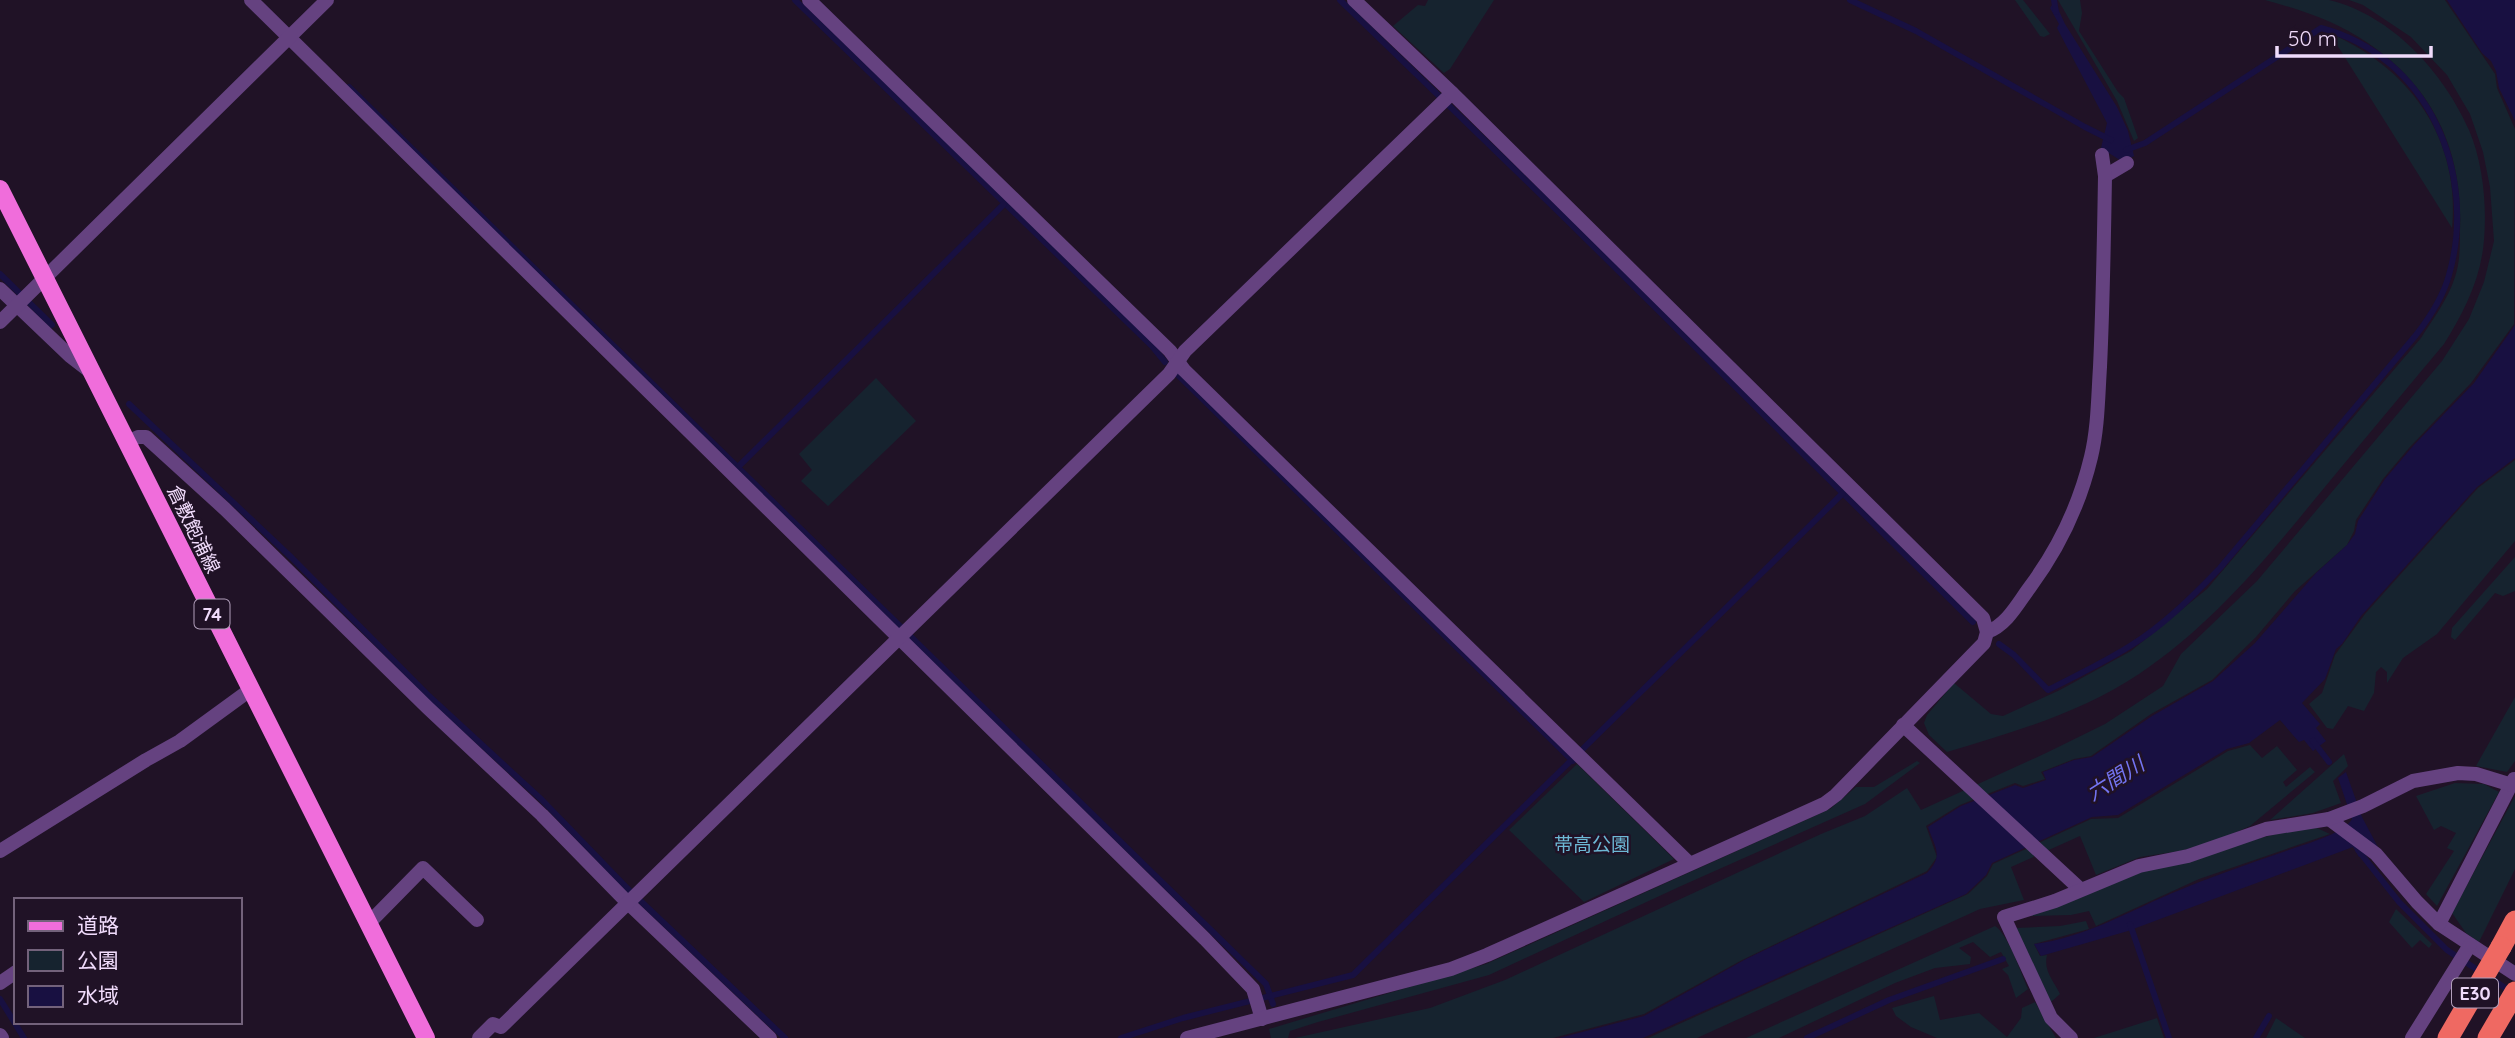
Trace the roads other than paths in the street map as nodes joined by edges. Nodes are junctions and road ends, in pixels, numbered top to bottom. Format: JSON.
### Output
{"nodes":[{"id":1,"x":251,"y":0,"type":"edge"},
{"id":2,"x":327,"y":0,"type":"edge"},
{"id":3,"x":809,"y":0,"type":"edge"},
{"id":4,"x":1354,"y":0,"type":"edge"},
{"id":5,"x":293,"y":34,"type":"junction"},
{"id":6,"x":1446,"y":99,"type":"junction"},
{"id":7,"x":2102,"y":155,"type":"dead end"},
{"id":8,"x":2127,"y":163,"type":"dead end"},
{"id":9,"x":2105,"y":176,"type":"junction"},
{"id":10,"x":0,"y":188,"type":"edge"},
{"id":11,"x":45,"y":279,"type":"junction"},
{"id":12,"x":0,"y":289,"type":"edge"},
{"id":13,"x":23,"y":300,"type":"junction"},
{"id":14,"x":0,"y":322,"type":"edge"},
{"id":15,"x":1177,"y":361,"type":"junction"},
{"id":16,"x":93,"y":373,"type":"junction"},
{"id":17,"x":127,"y":442,"type":"junction"},
{"id":18,"x":1987,"y":632,"type":"junction"},
{"id":19,"x":903,"y":634,"type":"junction"},
{"id":20,"x":250,"y":690,"type":"junction"},
{"id":21,"x":1903,"y":725,"type":"junction"},
{"id":22,"x":2513,"y":782,"type":"edge"},
{"id":23,"x":2334,"y":822,"type":"junction"},
{"id":24,"x":0,"y":851,"type":"edge"},
{"id":25,"x":1689,"y":863,"type":"junction"},
{"id":26,"x":2080,"y":889,"type":"junction"},
{"id":27,"x":633,"y":898,"type":"junction"},
{"id":28,"x":477,"y":920,"type":"dead end"},
{"id":29,"x":2515,"y":921,"type":"edge"},
{"id":30,"x":368,"y":924,"type":"junction"},
{"id":31,"x":2440,"y":924,"type":"junction"},
{"id":32,"x":2464,"y":955,"type":"junction"},
{"id":33,"x":2515,"y":974,"type":"edge"},
{"id":34,"x":2515,"y":992,"type":"edge"},
{"id":35,"x":1260,"y":1014,"type":"junction"},
{"id":36,"x":501,"y":1027,"type":"junction"},
{"id":37,"x":426,"y":1038,"type":"edge"},
{"id":38,"x":478,"y":1038,"type":"edge"},
{"id":39,"x":513,"y":1038,"type":"edge"},
{"id":40,"x":770,"y":1038,"type":"edge"},
{"id":41,"x":1187,"y":1038,"type":"edge"},
{"id":42,"x":2071,"y":1038,"type":"edge"},
{"id":43,"x":2412,"y":1038,"type":"edge"},
{"id":44,"x":2448,"y":1038,"type":"edge"},
{"id":45,"x":2488,"y":1038,"type":"edge"}],
"edges":[{"from":1,"to":5,"type":"street"},
{"from":2,"to":5,"type":"street"},
{"from":3,"to":15,"type":"street"},
{"from":4,"to":6,"type":"street"},
{"from":5,"to":11,"type":"street"},
{"from":5,"to":19,"type":"street"},
{"from":6,"to":15,"type":"street"},
{"from":6,"to":18,"type":"street"},
{"from":7,"to":9,"type":"street"},
{"from":8,"to":9,"type":"street"},
{"from":9,"to":18,"type":"street"},
{"from":10,"to":11,"type":"main road","name":"倉敷飽浦線","number":"74"},
{"from":11,"to":13,"type":"street"},
{"from":11,"to":16,"type":"main road","name":"倉敷飽浦線","number":"74"},
{"from":12,"to":13,"type":"street"},
{"from":13,"to":14,"type":"street"},
{"from":13,"to":16,"type":"street"},
{"from":15,"to":19,"type":"street"},
{"from":15,"to":25,"type":"street"},
{"from":16,"to":17,"type":"main road","name":"倉敷飽浦線","number":"74"},
{"from":17,"to":20,"type":"main road","name":"倉敷飽浦線","number":"74"},
{"from":17,"to":27,"type":"street"},
{"from":18,"to":21,"type":"street"},
{"from":19,"to":27,"type":"street"},
{"from":19,"to":35,"type":"street"},
{"from":20,"to":24,"type":"street"},
{"from":20,"to":30,"type":"main road","name":"倉敷飽浦線","number":"74"},
{"from":21,"to":25,"type":"street"},
{"from":21,"to":26,"type":"street"},
{"from":22,"to":23,"type":"street"},
{"from":22,"to":31,"type":"street"},
{"from":23,"to":26,"type":"street"},
{"from":23,"to":31,"type":"street"},
{"from":25,"to":35,"type":"street"},
{"from":26,"to":42,"type":"street"},
{"from":27,"to":36,"type":"street"},
{"from":27,"to":40,"type":"street"},
{"from":28,"to":30,"type":"street"},
{"from":29,"to":44,"type":"highway","number":"E30","bridge":true},
{"from":30,"to":37,"type":"main road","name":"倉敷飽浦線","number":"74"},
{"from":31,"to":32,"type":"street"},
{"from":32,"to":33,"type":"street"},
{"from":32,"to":43,"type":"street"},
{"from":34,"to":45,"type":"highway","number":"E30"},
{"from":35,"to":41,"type":"street"},
{"from":36,"to":38,"type":"street"},
{"from":36,"to":39,"type":"street"}]}
